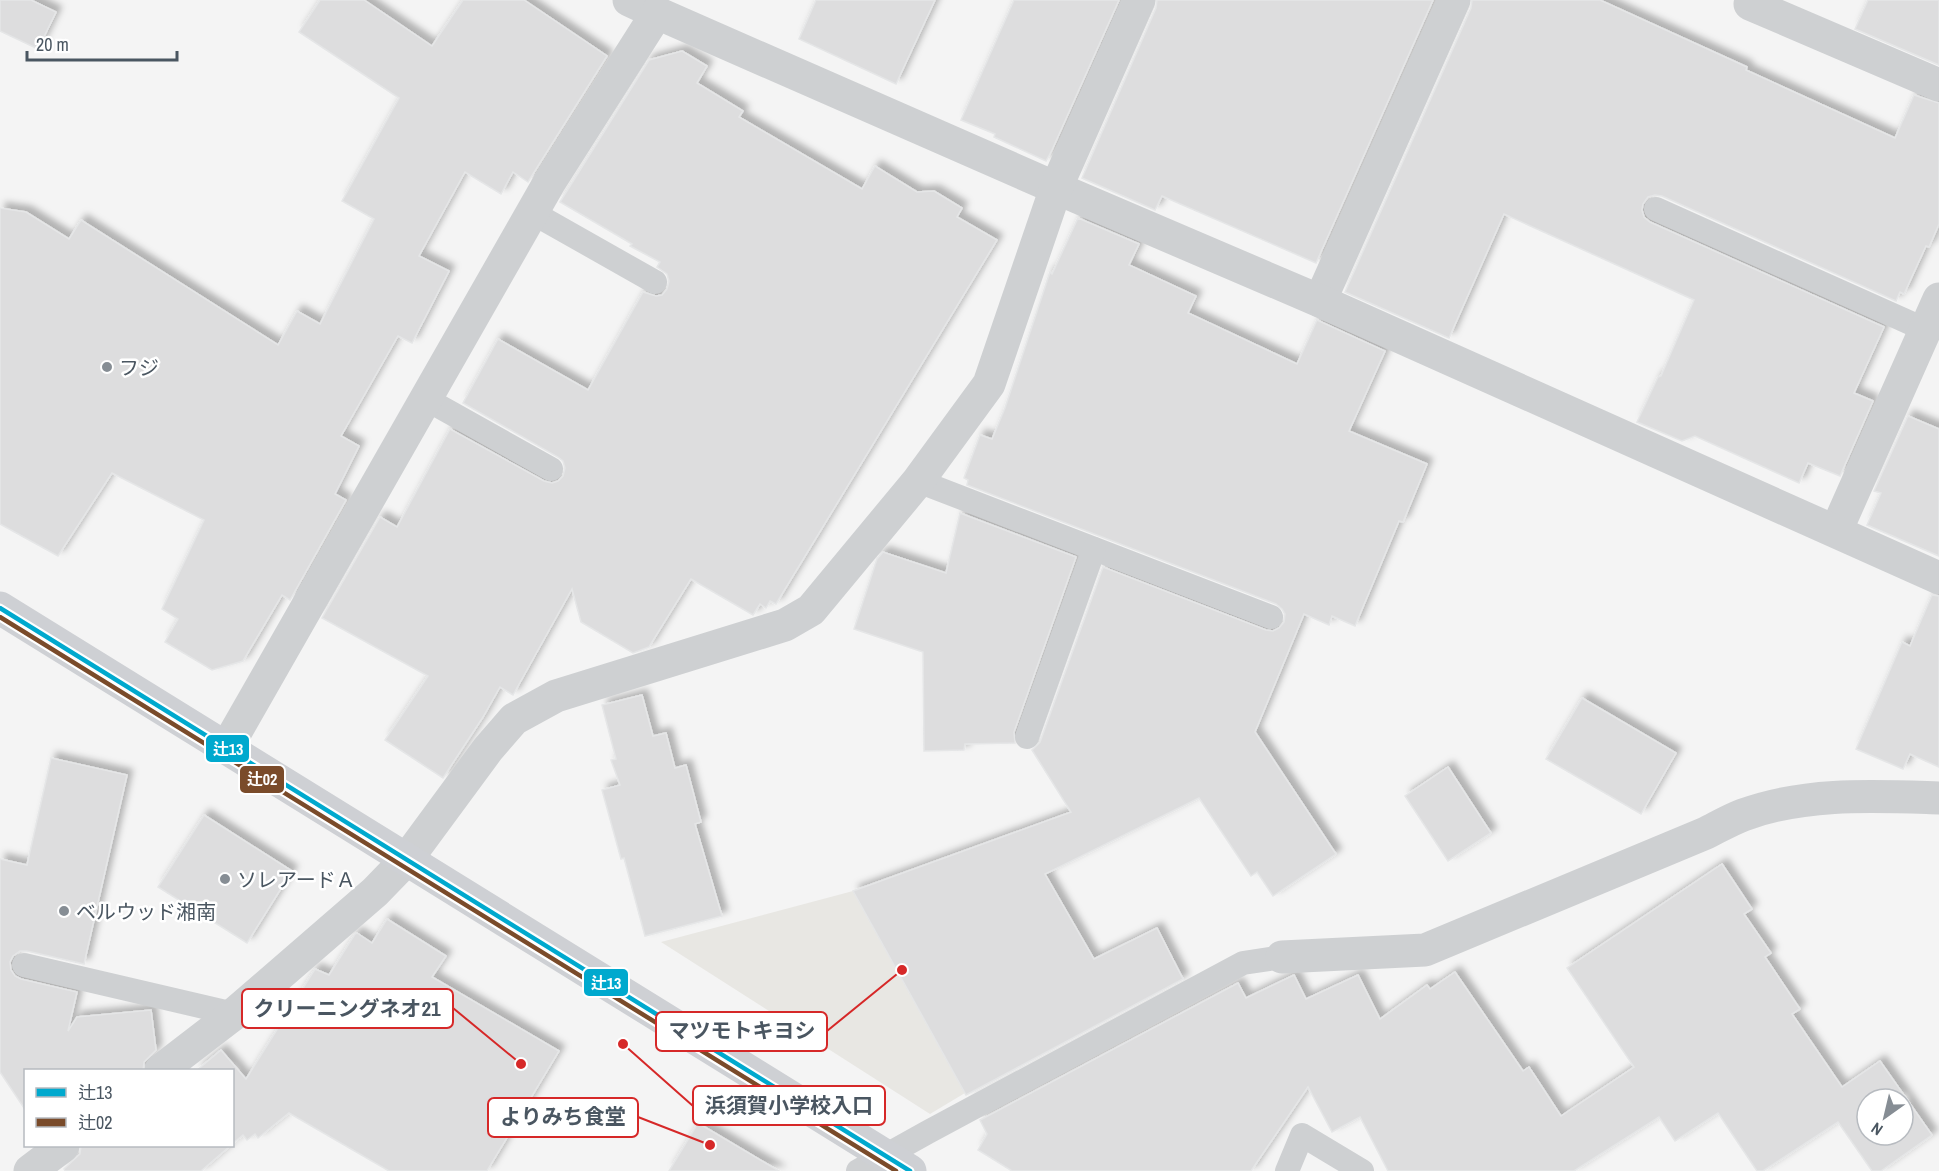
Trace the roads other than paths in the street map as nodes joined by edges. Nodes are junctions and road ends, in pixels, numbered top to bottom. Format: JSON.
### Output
{"nodes":[{"id":1,"x":1139,"y":0,"type":"edge"},
{"id":2,"x":1454,"y":0,"type":"edge"},
{"id":3,"x":1752,"y":0,"type":"edge"},
{"id":4,"x":643,"y":7,"type":"edge"},
{"id":5,"x":1939,"y":85,"type":"edge"},
{"id":6,"x":1056,"y":188,"type":"junction"},
{"id":7,"x":1656,"y":209,"type":"dead end"},
{"id":8,"x":533,"y":213,"type":"junction"},
{"id":9,"x":655,"y":282,"type":"dead end"},
{"id":10,"x":1939,"y":299,"type":"edge"},
{"id":11,"x":1320,"y":301,"type":"junction"},
{"id":12,"x":1926,"y":330,"type":"junction"},
{"id":13,"x":426,"y":399,"type":"junction"},
{"id":14,"x":551,"y":469,"type":"dead end"},
{"id":15,"x":918,"y":481,"type":"junction"},
{"id":16,"x":1836,"y":531,"type":"junction"},
{"id":17,"x":1094,"y":549,"type":"junction"},
{"id":18,"x":1939,"y":578,"type":"edge"},
{"id":19,"x":0,"y":608,"type":"edge"},
{"id":20,"x":1270,"y":617,"type":"dead end"},
{"id":21,"x":1028,"y":737,"type":"dead end"},
{"id":22,"x":227,"y":747,"type":"junction"},
{"id":23,"x":1939,"y":798,"type":"edge"},
{"id":24,"x":407,"y":859,"type":"junction"},
{"id":25,"x":1282,"y":957,"type":"joint"},
{"id":26,"x":24,"y":965,"type":"dead end"},
{"id":27,"x":234,"y":1014,"type":"junction"},
{"id":28,"x":164,"y":1069,"type":"edge"},
{"id":29,"x":62,"y":1147,"type":"edge"},
{"id":30,"x":884,"y":1166,"type":"edge"},
{"id":31,"x":30,"y":1171,"type":"edge"},
{"id":32,"x":1287,"y":1171,"type":"edge"},
{"id":33,"x":1362,"y":1171,"type":"edge"}],
"edges":[{"from":1,"to":6,"type":"street"},
{"from":2,"to":11,"type":"street"},
{"from":3,"to":5,"type":"street"},
{"from":4,"to":6,"type":"street"},
{"from":4,"to":8,"type":"street"},
{"from":6,"to":11,"type":"street"},
{"from":6,"to":15,"type":"street"},
{"from":7,"to":12,"type":"lane"},
{"from":8,"to":9,"type":"lane"},
{"from":8,"to":13,"type":"street"},
{"from":10,"to":12,"type":"street"},
{"from":11,"to":16,"type":"street"},
{"from":12,"to":16,"type":"street"},
{"from":13,"to":14,"type":"lane"},
{"from":13,"to":22,"type":"street"},
{"from":15,"to":17,"type":"lane"},
{"from":15,"to":24,"type":"street"},
{"from":16,"to":18,"type":"street"},
{"from":17,"to":20,"type":"lane"},
{"from":17,"to":21,"type":"lane"},
{"from":19,"to":22,"type":"street"},
{"from":22,"to":24,"type":"street"},
{"from":23,"to":25,"type":"street"},
{"from":24,"to":27,"type":"street"},
{"from":24,"to":30,"type":"street"},
{"from":25,"to":30,"type":"lane"},
{"from":26,"to":27,"type":"lane"},
{"from":27,"to":28,"type":"street"},
{"from":29,"to":31,"type":"street"},
{"from":32,"to":33,"type":"lane"}]}
